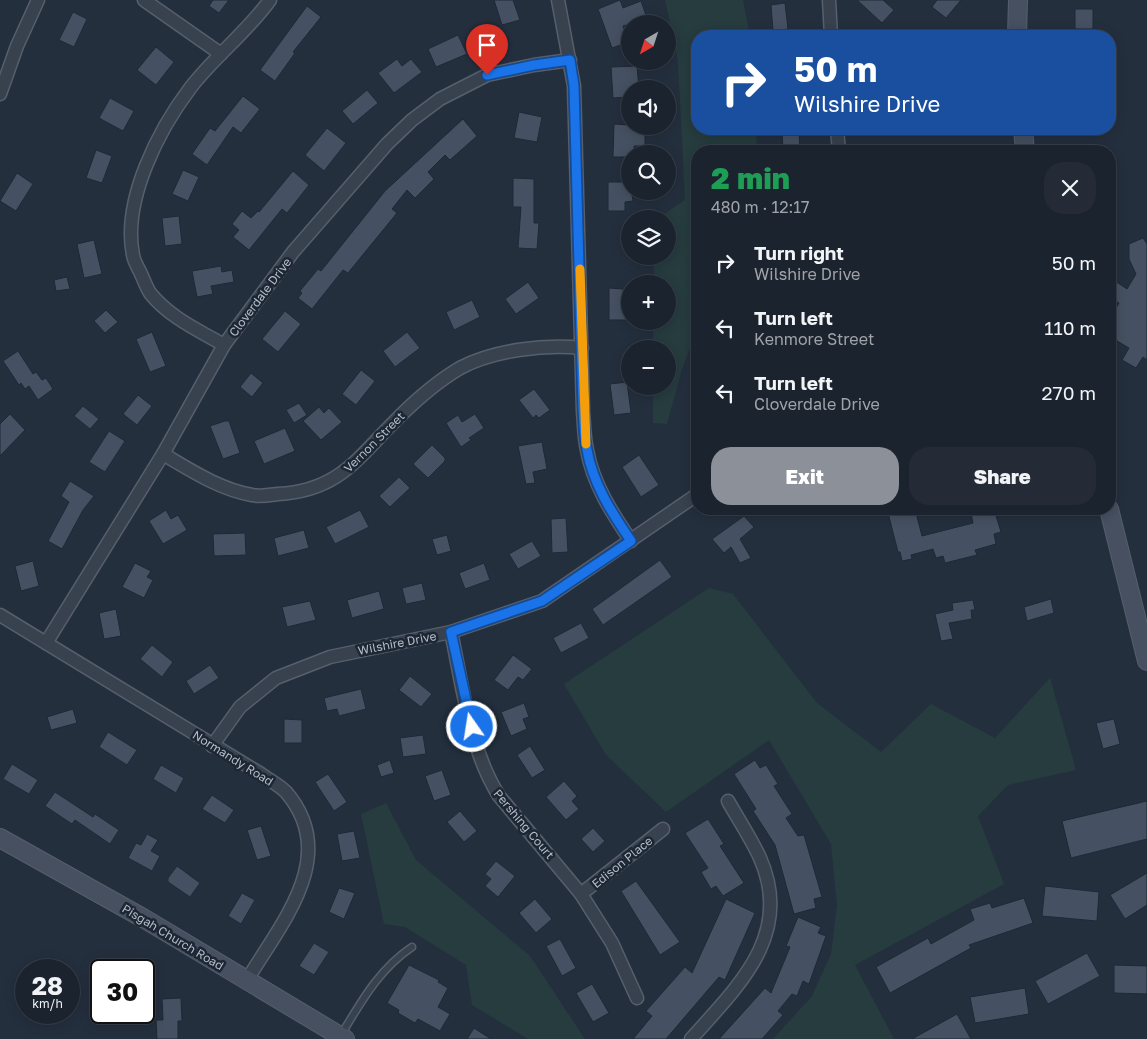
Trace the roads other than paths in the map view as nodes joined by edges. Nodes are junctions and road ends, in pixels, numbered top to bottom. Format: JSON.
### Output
{"nodes":[{"id":1,"x":38,"y":0,"type":"edge"},
{"id":2,"x":144,"y":0,"type":"edge"},
{"id":3,"x":270,"y":0,"type":"edge"},
{"id":4,"x":558,"y":0,"type":"edge"},
{"id":5,"x":829,"y":0,"type":"edge"},
{"id":6,"x":1018,"y":0,"type":"edge"},
{"id":7,"x":831,"y":30,"type":"edge"},
{"id":8,"x":1017,"y":30,"type":"edge"},
{"id":9,"x":221,"y":54,"type":"junction"},
{"id":10,"x":570,"y":60,"type":"junction"},
{"id":11,"x":1,"y":85,"type":"edge"},
{"id":12,"x":224,"y":345,"type":"junction"},
{"id":13,"x":582,"y":348,"type":"junction"},
{"id":14,"x":163,"y":454,"type":"junction"},
{"id":15,"x":691,"y":499,"type":"edge"},
{"id":16,"x":1110,"y":515,"type":"edge"},
{"id":17,"x":631,"y":541,"type":"junction"},
{"id":18,"x":0,"y":615,"type":"edge"},
{"id":19,"x":451,"y":632,"type":"junction"},
{"id":20,"x":46,"y":643,"type":"junction"},
{"id":21,"x":1147,"y":661,"type":"edge"},
{"id":22,"x":212,"y":746,"type":"junction"},
{"id":23,"x":728,"y":801,"type":"dead end"},
{"id":24,"x":663,"y":829,"type":"dead end"},
{"id":25,"x":0,"y":838,"type":"edge"},
{"id":26,"x":581,"y":894,"type":"junction"},
{"id":27,"x":412,"y":947,"type":"dead end"},
{"id":28,"x":247,"y":980,"type":"junction"},
{"id":29,"x":637,"y":998,"type":"dead end"},
{"id":30,"x":343,"y":1038,"type":"edge"},
{"id":31,"x":691,"y":1039,"type":"edge"}],
"edges":[{"from":1,"to":11,"type":"street"},
{"from":2,"to":9,"type":"street"},
{"from":3,"to":9,"type":"street"},
{"from":4,"to":10,"type":"street"},
{"from":5,"to":7,"type":"street"},
{"from":6,"to":8,"type":"main road"},
{"from":9,"to":12,"type":"street"},
{"from":10,"to":12,"type":"street","name":"Cloverdale Drive"},
{"from":10,"to":13,"type":"street"},
{"from":12,"to":14,"type":"street","name":"Cloverdale Drive"},
{"from":13,"to":14,"type":"street","name":"Vernon Street"},
{"from":13,"to":17,"type":"street"},
{"from":14,"to":20,"type":"street","name":"Cloverdale Drive"},
{"from":15,"to":17,"type":"street","name":"Wilshire Drive"},
{"from":16,"to":21,"type":"main road"},
{"from":17,"to":19,"type":"street","name":"Wilshire Drive"},
{"from":18,"to":20,"type":"street","name":"Normandy Road"},
{"from":19,"to":22,"type":"street","name":"Wilshire Drive"},
{"from":19,"to":26,"type":"street","name":"Pershing Court"},
{"from":20,"to":22,"type":"street","name":"Normandy Road"},
{"from":22,"to":28,"type":"street","name":"Normandy Road"},
{"from":23,"to":31,"type":"street"},
{"from":24,"to":26,"type":"street","name":"Edison Place"},
{"from":25,"to":28,"type":"main road","name":"Pisgah Church Road"},
{"from":26,"to":29,"type":"street","name":"Pershing Court"},
{"from":27,"to":30,"type":"lane"},
{"from":28,"to":30,"type":"main road","name":"Pisgah Church Road"}]}
